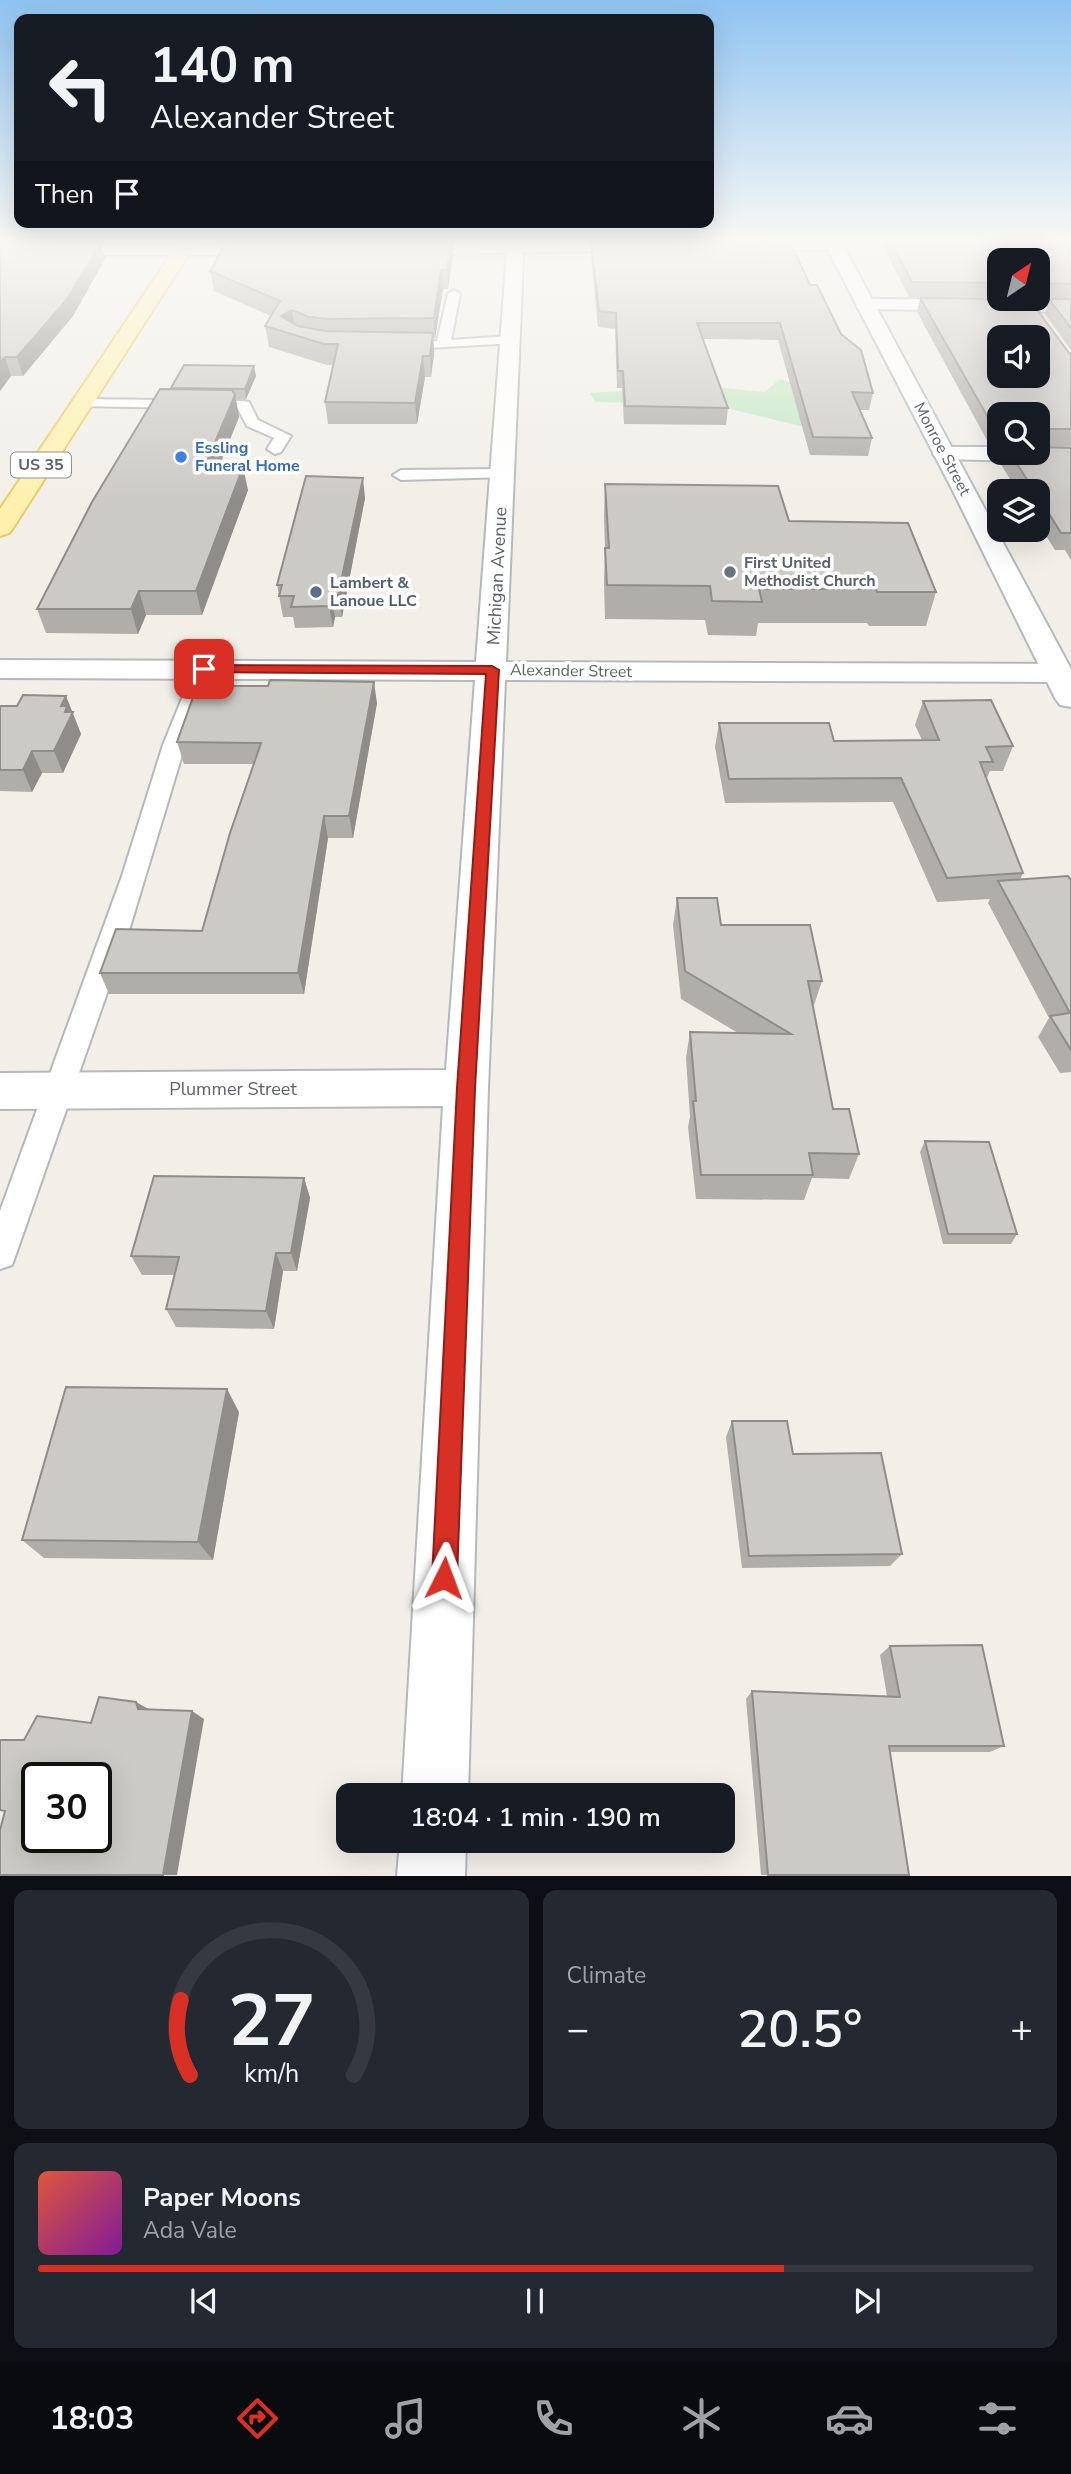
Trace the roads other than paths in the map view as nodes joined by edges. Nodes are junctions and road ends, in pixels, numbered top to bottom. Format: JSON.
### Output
{"nodes":[{"id":1,"x":134,"y":326,"type":"edge"},
{"id":2,"x":447,"y":326,"type":"edge"},
{"id":3,"x":511,"y":326,"type":"edge"},
{"id":4,"x":876,"y":326,"type":"edge"},
{"id":5,"x":510,"y":340,"type":"junction"},
{"id":6,"x":443,"y":343,"type":"junction"},
{"id":7,"x":379,"y":347,"type":"edge"},
{"id":8,"x":83,"y":402,"type":"junction"},
{"id":9,"x":275,"y":449,"type":"dead end"},
{"id":10,"x":946,"y":454,"type":"junction"},
{"id":11,"x":1071,"y":455,"type":"edge"},
{"id":12,"x":502,"y":474,"type":"junction"},
{"id":13,"x":401,"y":475,"type":"dead end"},
{"id":14,"x":0,"y":528,"type":"edge"},
{"id":15,"x":0,"y":669,"type":"edge"},
{"id":16,"x":204,"y":669,"type":"junction"},
{"id":17,"x":492,"y":670,"type":"junction"},
{"id":18,"x":1064,"y":685,"type":"edge"},
{"id":19,"x":466,"y":1088,"type":"junction"},
{"id":20,"x":61,"y":1090,"type":"junction"},
{"id":21,"x":0,"y":1091,"type":"edge"},
{"id":22,"x":0,"y":1254,"type":"edge"},
{"id":23,"x":436,"y":1783,"type":"edge"},
{"id":24,"x":432,"y":1853,"type":"edge"},
{"id":25,"x":431,"y":1875,"type":"edge"}],
"edges":[{"from":1,"to":8,"type":"main road","number":"US 35"},
{"from":2,"to":6,"type":"lane"},
{"from":3,"to":5,"type":"street","name":"Michigan Avenue"},
{"from":4,"to":10,"type":"street","name":"Monroe Street"},
{"from":5,"to":6,"type":"lane"},
{"from":5,"to":12,"type":"street","name":"Michigan Avenue"},
{"from":6,"to":7,"type":"lane"},
{"from":8,"to":9,"type":"lane"},
{"from":8,"to":14,"type":"main road","number":"US 35"},
{"from":10,"to":11,"type":"street"},
{"from":10,"to":18,"type":"street","name":"Monroe Street"},
{"from":12,"to":13,"type":"lane"},
{"from":12,"to":17,"type":"street","name":"Michigan Avenue"},
{"from":15,"to":16,"type":"street","name":"Alexander Street"},
{"from":16,"to":17,"type":"street","name":"Alexander Street"},
{"from":16,"to":20,"type":"lane"},
{"from":17,"to":18,"type":"street","name":"Alexander Street"},
{"from":17,"to":19,"type":"street","name":"Michigan Avenue"},
{"from":19,"to":20,"type":"street","name":"Plummer Street"},
{"from":19,"to":23,"type":"street","name":"Michigan Avenue"},
{"from":20,"to":21,"type":"street","name":"Plummer Street"},
{"from":20,"to":22,"type":"lane"},
{"from":24,"to":25,"type":"street"}]}
